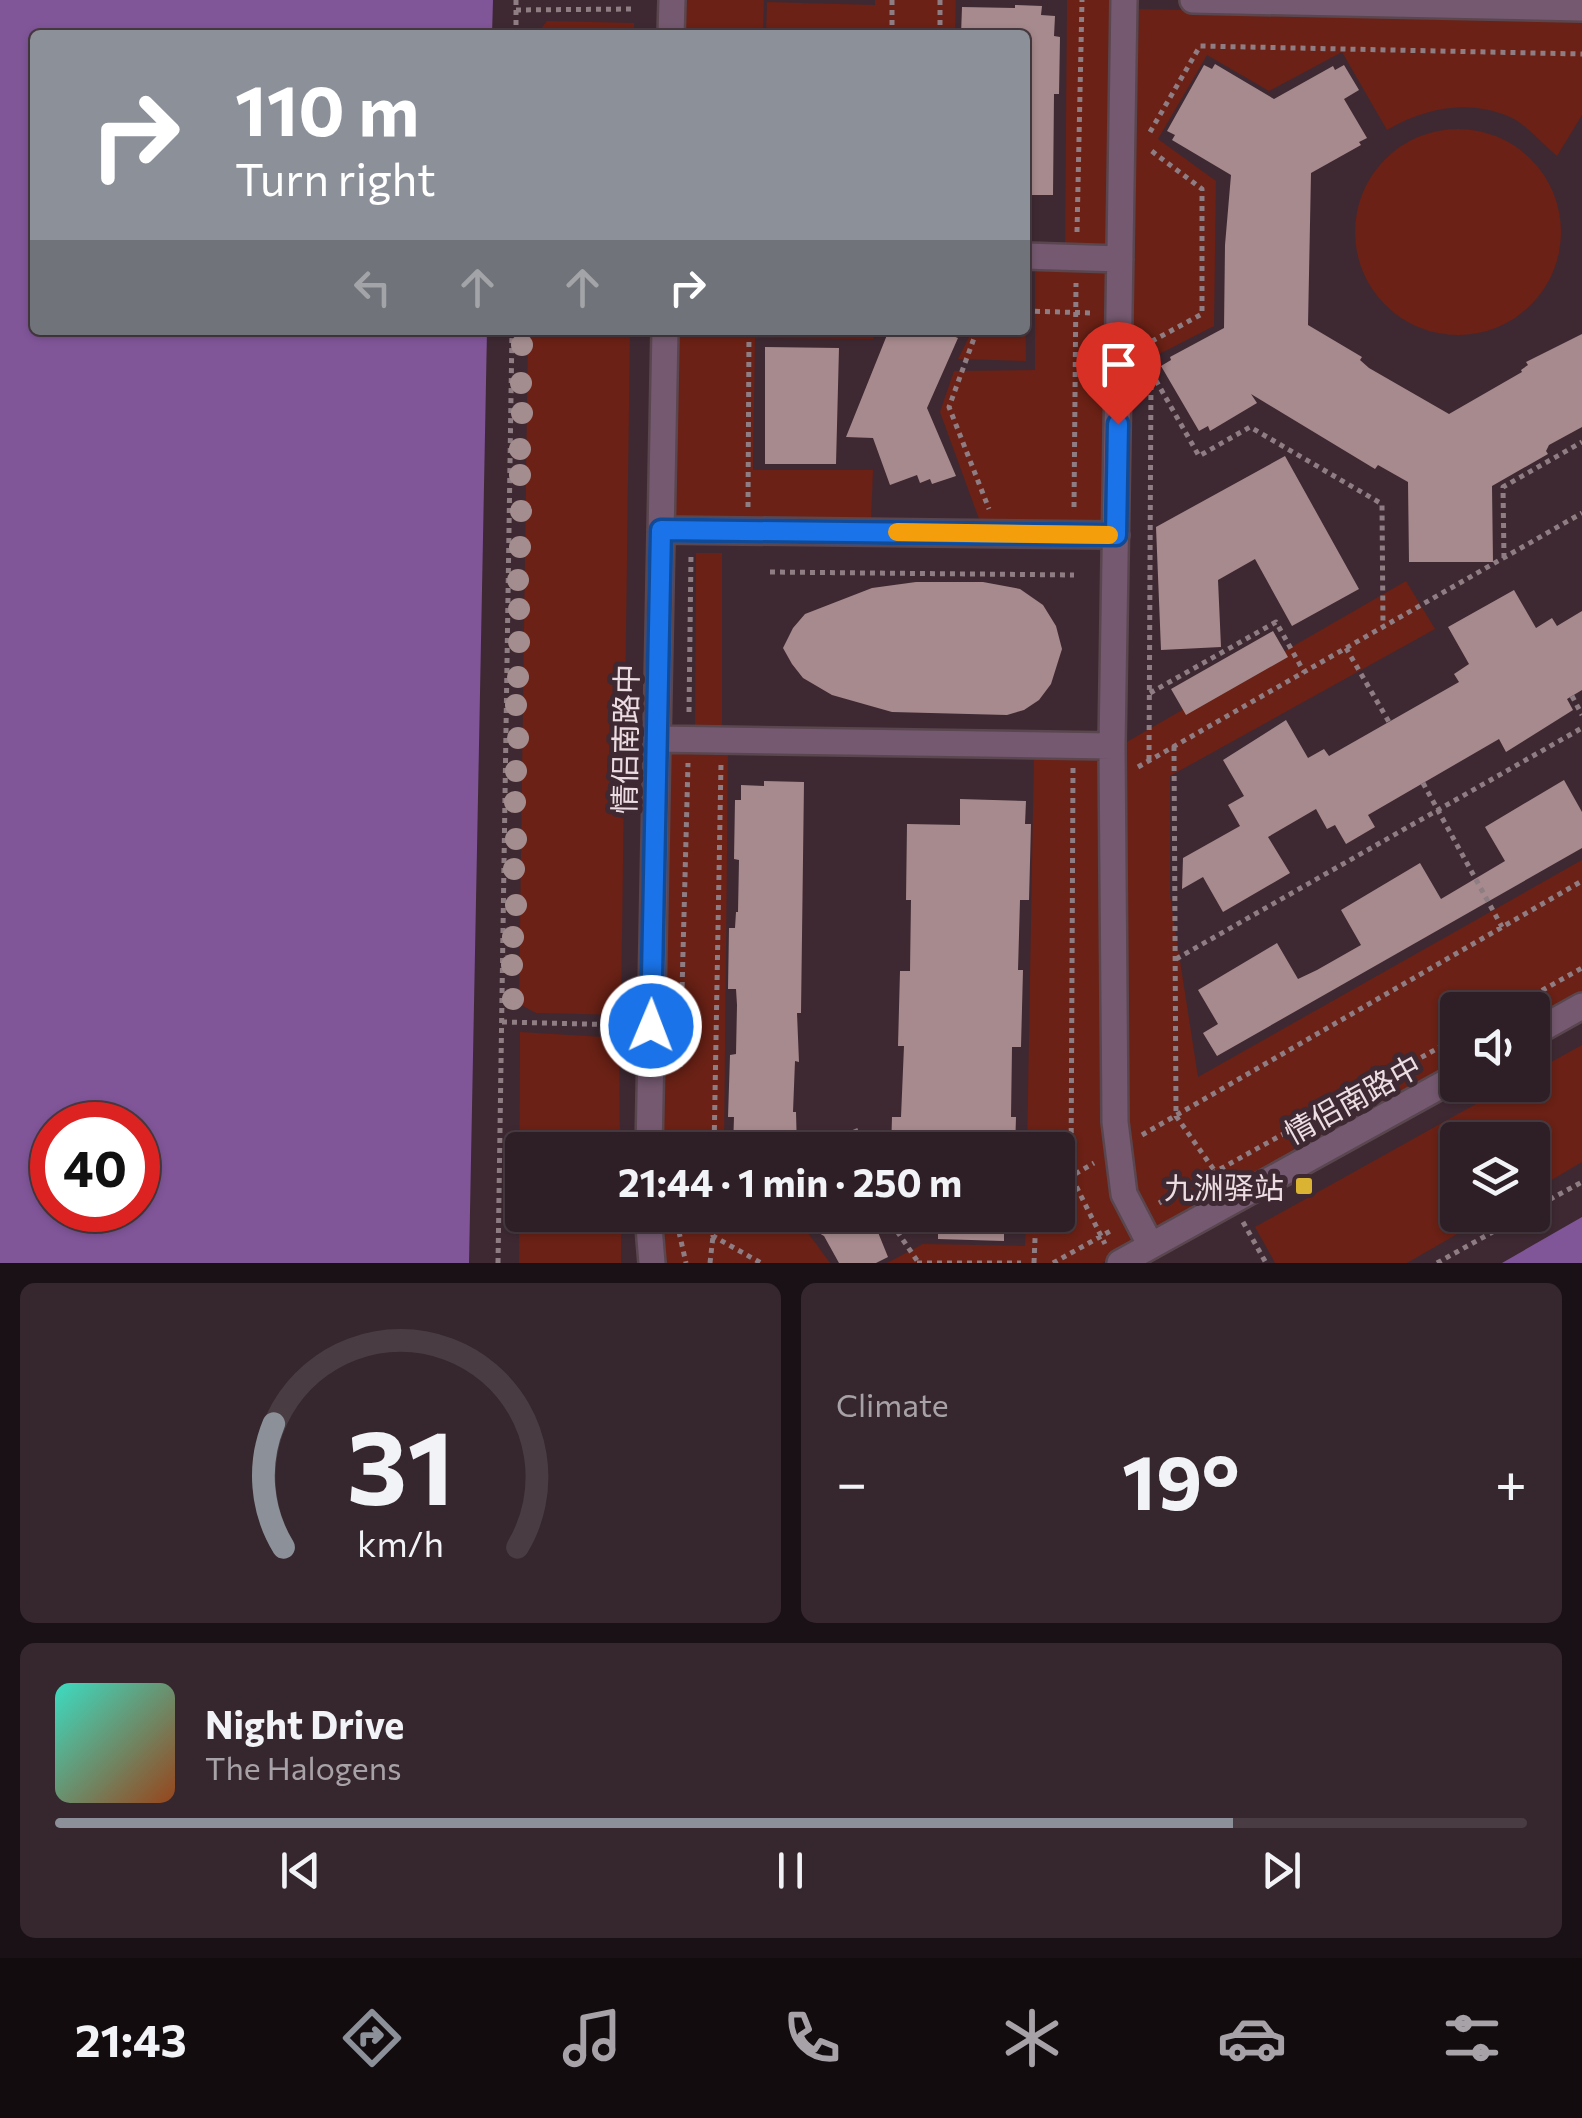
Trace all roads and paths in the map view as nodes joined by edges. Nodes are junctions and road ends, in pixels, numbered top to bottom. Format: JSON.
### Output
{"nodes":[{"id":1,"x":516,"y":0,"type":"edge"},
{"id":2,"x":672,"y":0,"type":"edge"},
{"id":3,"x":892,"y":0,"type":"edge"},
{"id":4,"x":940,"y":0,"type":"edge"},
{"id":5,"x":1124,"y":0,"type":"edge"},
{"id":6,"x":1193,"y":0,"type":"edge"},
{"id":7,"x":634,"y":8,"type":"dead end"},
{"id":8,"x":1582,"y":8,"type":"edge"},
{"id":9,"x":516,"y":10,"type":"junction"},
{"id":10,"x":516,"y":30,"type":"edge"},
{"id":11,"x":671,"y":30,"type":"edge"},
{"id":12,"x":892,"y":30,"type":"edge"},
{"id":13,"x":940,"y":30,"type":"edge"},
{"id":14,"x":1582,"y":54,"type":"edge"},
{"id":15,"x":1030,"y":256,"type":"edge"},
{"id":16,"x":1120,"y":259,"type":"junction"},
{"id":17,"x":1030,"y":311,"type":"edge"},
{"id":18,"x":1119,"y":314,"type":"junction"},
{"id":19,"x":512,"y":335,"type":"edge"},
{"id":20,"x":664,"y":335,"type":"edge"},
{"id":21,"x":749,"y":335,"type":"edge"},
{"id":22,"x":976,"y":335,"type":"edge"},
{"id":23,"x":1151,"y":373,"type":"junction"},
{"id":24,"x":1582,"y":442,"type":"edge"},
{"id":25,"x":748,"y":512,"type":"dead end"},
{"id":26,"x":1582,"y":513,"type":"edge"},
{"id":27,"x":661,"y":530,"type":"junction"},
{"id":28,"x":999,"y":534,"type":"junction"},
{"id":29,"x":1116,"y":535,"type":"junction"},
{"id":30,"x":1504,"y":558,"type":"junction"},
{"id":31,"x":770,"y":572,"type":"dead end"},
{"id":32,"x":1016,"y":574,"type":"junction"},
{"id":33,"x":1074,"y":575,"type":"dead end"},
{"id":34,"x":1383,"y":627,"type":"junction"},
{"id":35,"x":1346,"y":648,"type":"junction"},
{"id":36,"x":1304,"y":672,"type":"junction"},
{"id":37,"x":1150,"y":693,"type":"junction"},
{"id":38,"x":1572,"y":696,"type":"dead end"},
{"id":39,"x":1582,"y":715,"type":"edge"},
{"id":40,"x":1389,"y":722,"type":"dead end"},
{"id":41,"x":1582,"y":728,"type":"edge"},
{"id":42,"x":656,"y":739,"type":"junction"},
{"id":43,"x":721,"y":740,"type":"junction"},
{"id":44,"x":1073,"y":745,"type":"junction"},
{"id":45,"x":1112,"y":746,"type":"junction"},
{"id":46,"x":1174,"y":746,"type":"junction"},
{"id":47,"x":1149,"y":760,"type":"junction"},
{"id":48,"x":1134,"y":770,"type":"dead end"},
{"id":49,"x":1423,"y":784,"type":"dead end"},
{"id":50,"x":1438,"y":810,"type":"junction"},
{"id":51,"x":1582,"y":880,"type":"edge"},
{"id":52,"x":1502,"y":927,"type":"junction"},
{"id":53,"x":1175,"y":960,"type":"junction"},
{"id":54,"x":1582,"y":968,"type":"edge"},
{"id":55,"x":1539,"y":992,"type":"edge"},
{"id":56,"x":1582,"y":1006,"type":"edge"},
{"id":57,"x":502,"y":1022,"type":"junction"},
{"id":58,"x":1550,"y":1024,"type":"edge"},
{"id":59,"x":651,"y":1026,"type":"junction"},
{"id":60,"x":1440,"y":1048,"type":"edge"},
{"id":61,"x":1440,"y":1086,"type":"edge"},
{"id":62,"x":1176,"y":1116,"type":"junction"},
{"id":63,"x":649,"y":1132,"type":"edge"},
{"id":64,"x":714,"y":1132,"type":"edge"},
{"id":65,"x":1070,"y":1132,"type":"edge"},
{"id":66,"x":1118,"y":1149,"type":"junction"},
{"id":67,"x":1216,"y":1172,"type":"junction"},
{"id":68,"x":1075,"y":1173,"type":"edge"},
{"id":69,"x":1582,"y":1182,"type":"edge"},
{"id":70,"x":1075,"y":1186,"type":"edge"},
{"id":71,"x":1550,"y":1200,"type":"edge"},
{"id":72,"x":1232,"y":1202,"type":"junction"},
{"id":73,"x":1135,"y":1216,"type":"junction"},
{"id":74,"x":649,"y":1232,"type":"edge"},
{"id":75,"x":681,"y":1232,"type":"edge"},
{"id":76,"x":713,"y":1232,"type":"edge"},
{"id":77,"x":897,"y":1232,"type":"edge"},
{"id":78,"x":1035,"y":1232,"type":"edge"},
{"id":79,"x":1492,"y":1232,"type":"edge"},
{"id":80,"x":713,"y":1236,"type":"junction"},
{"id":81,"x":1101,"y":1237,"type":"junction"},
{"id":82,"x":1151,"y":1246,"type":"junction"},
{"id":83,"x":1114,"y":1256,"type":"edge"},
{"id":84,"x":650,"y":1258,"type":"edge"},
{"id":85,"x":498,"y":1263,"type":"edge"},
{"id":86,"x":686,"y":1263,"type":"edge"},
{"id":87,"x":710,"y":1263,"type":"edge"},
{"id":88,"x":761,"y":1263,"type":"edge"},
{"id":89,"x":918,"y":1263,"type":"edge"},
{"id":90,"x":1021,"y":1263,"type":"edge"},
{"id":91,"x":1034,"y":1263,"type":"edge"},
{"id":92,"x":1053,"y":1263,"type":"edge"},
{"id":93,"x":1266,"y":1263,"type":"edge"},
{"id":94,"x":1437,"y":1263,"type":"edge"}],
"edges":[{"from":1,"to":9,"type":"path"},
{"from":2,"to":11,"type":"street"},
{"from":3,"to":12,"type":"path"},
{"from":4,"to":13,"type":"path"},
{"from":5,"to":16,"type":"street"},
{"from":6,"to":8,"type":"street"},
{"from":7,"to":9,"type":"path"},
{"from":9,"to":10,"type":"path"},
{"from":14,"to":23,"type":"path"},
{"from":15,"to":16,"type":"street"},
{"from":16,"to":18,"type":"street"},
{"from":17,"to":18,"type":"path"},
{"from":18,"to":29,"type":"street"},
{"from":19,"to":57,"type":"path"},
{"from":20,"to":27,"type":"street","name":"情侣南路中"},
{"from":21,"to":25,"type":"path"},
{"from":22,"to":28,"type":"path"},
{"from":23,"to":34,"type":"path"},
{"from":23,"to":37,"type":"path"},
{"from":24,"to":30,"type":"path"},
{"from":26,"to":30,"type":"path"},
{"from":27,"to":28,"type":"street"},
{"from":27,"to":42,"type":"street","name":"情侣南路中"},
{"from":28,"to":29,"type":"street"},
{"from":28,"to":32,"type":"path"},
{"from":29,"to":45,"type":"street"},
{"from":30,"to":34,"type":"path"},
{"from":31,"to":32,"type":"path"},
{"from":32,"to":33,"type":"path"},
{"from":34,"to":35,"type":"path"},
{"from":35,"to":36,"type":"path"},
{"from":35,"to":40,"type":"path"},
{"from":36,"to":37,"type":"path"},
{"from":36,"to":46,"type":"path"},
{"from":37,"to":47,"type":"path"},
{"from":38,"to":39,"type":"path"},
{"from":41,"to":50,"type":"path"},
{"from":42,"to":43,"type":"street"},
{"from":42,"to":59,"type":"street","name":"情侣南路中"},
{"from":43,"to":44,"type":"street"},
{"from":43,"to":64,"type":"path"},
{"from":44,"to":45,"type":"street"},
{"from":44,"to":65,"type":"path"},
{"from":45,"to":66,"type":"street"},
{"from":46,"to":47,"type":"path"},
{"from":46,"to":53,"type":"path"},
{"from":47,"to":48,"type":"path"},
{"from":49,"to":50,"type":"path"},
{"from":50,"to":52,"type":"path"},
{"from":50,"to":53,"type":"path"},
{"from":51,"to":52,"type":"path"},
{"from":52,"to":62,"type":"path"},
{"from":53,"to":62,"type":"path"},
{"from":54,"to":55,"type":"path"},
{"from":56,"to":58,"type":"street"},
{"from":57,"to":59,"type":"path"},
{"from":57,"to":85,"type":"path"},
{"from":59,"to":63,"type":"street","name":"情侣南路中"},
{"from":60,"to":67,"type":"path"},
{"from":61,"to":72,"type":"street","name":"情侣南路中"},
{"from":62,"to":66,"type":"path"},
{"from":62,"to":67,"type":"path"},
{"from":66,"to":68,"type":"path"},
{"from":66,"to":73,"type":"street"},
{"from":67,"to":72,"type":"path"},
{"from":67,"to":73,"type":"path"},
{"from":69,"to":71,"type":"path"},
{"from":70,"to":81,"type":"path"},
{"from":72,"to":82,"type":"street","name":"情侣南路中"},
{"from":72,"to":93,"type":"path"},
{"from":73,"to":81,"type":"path"},
{"from":73,"to":82,"type":"street"},
{"from":74,"to":84,"type":"street"},
{"from":75,"to":86,"type":"path"},
{"from":76,"to":80,"type":"path"},
{"from":77,"to":89,"type":"path"},
{"from":78,"to":91,"type":"path"},
{"from":79,"to":94,"type":"path"},
{"from":80,"to":87,"type":"path"},
{"from":80,"to":88,"type":"path"},
{"from":81,"to":83,"type":"path"},
{"from":81,"to":92,"type":"path"},
{"from":82,"to":83,"type":"street","name":"情侣南路中"},
{"from":89,"to":90,"type":"path"}]}
